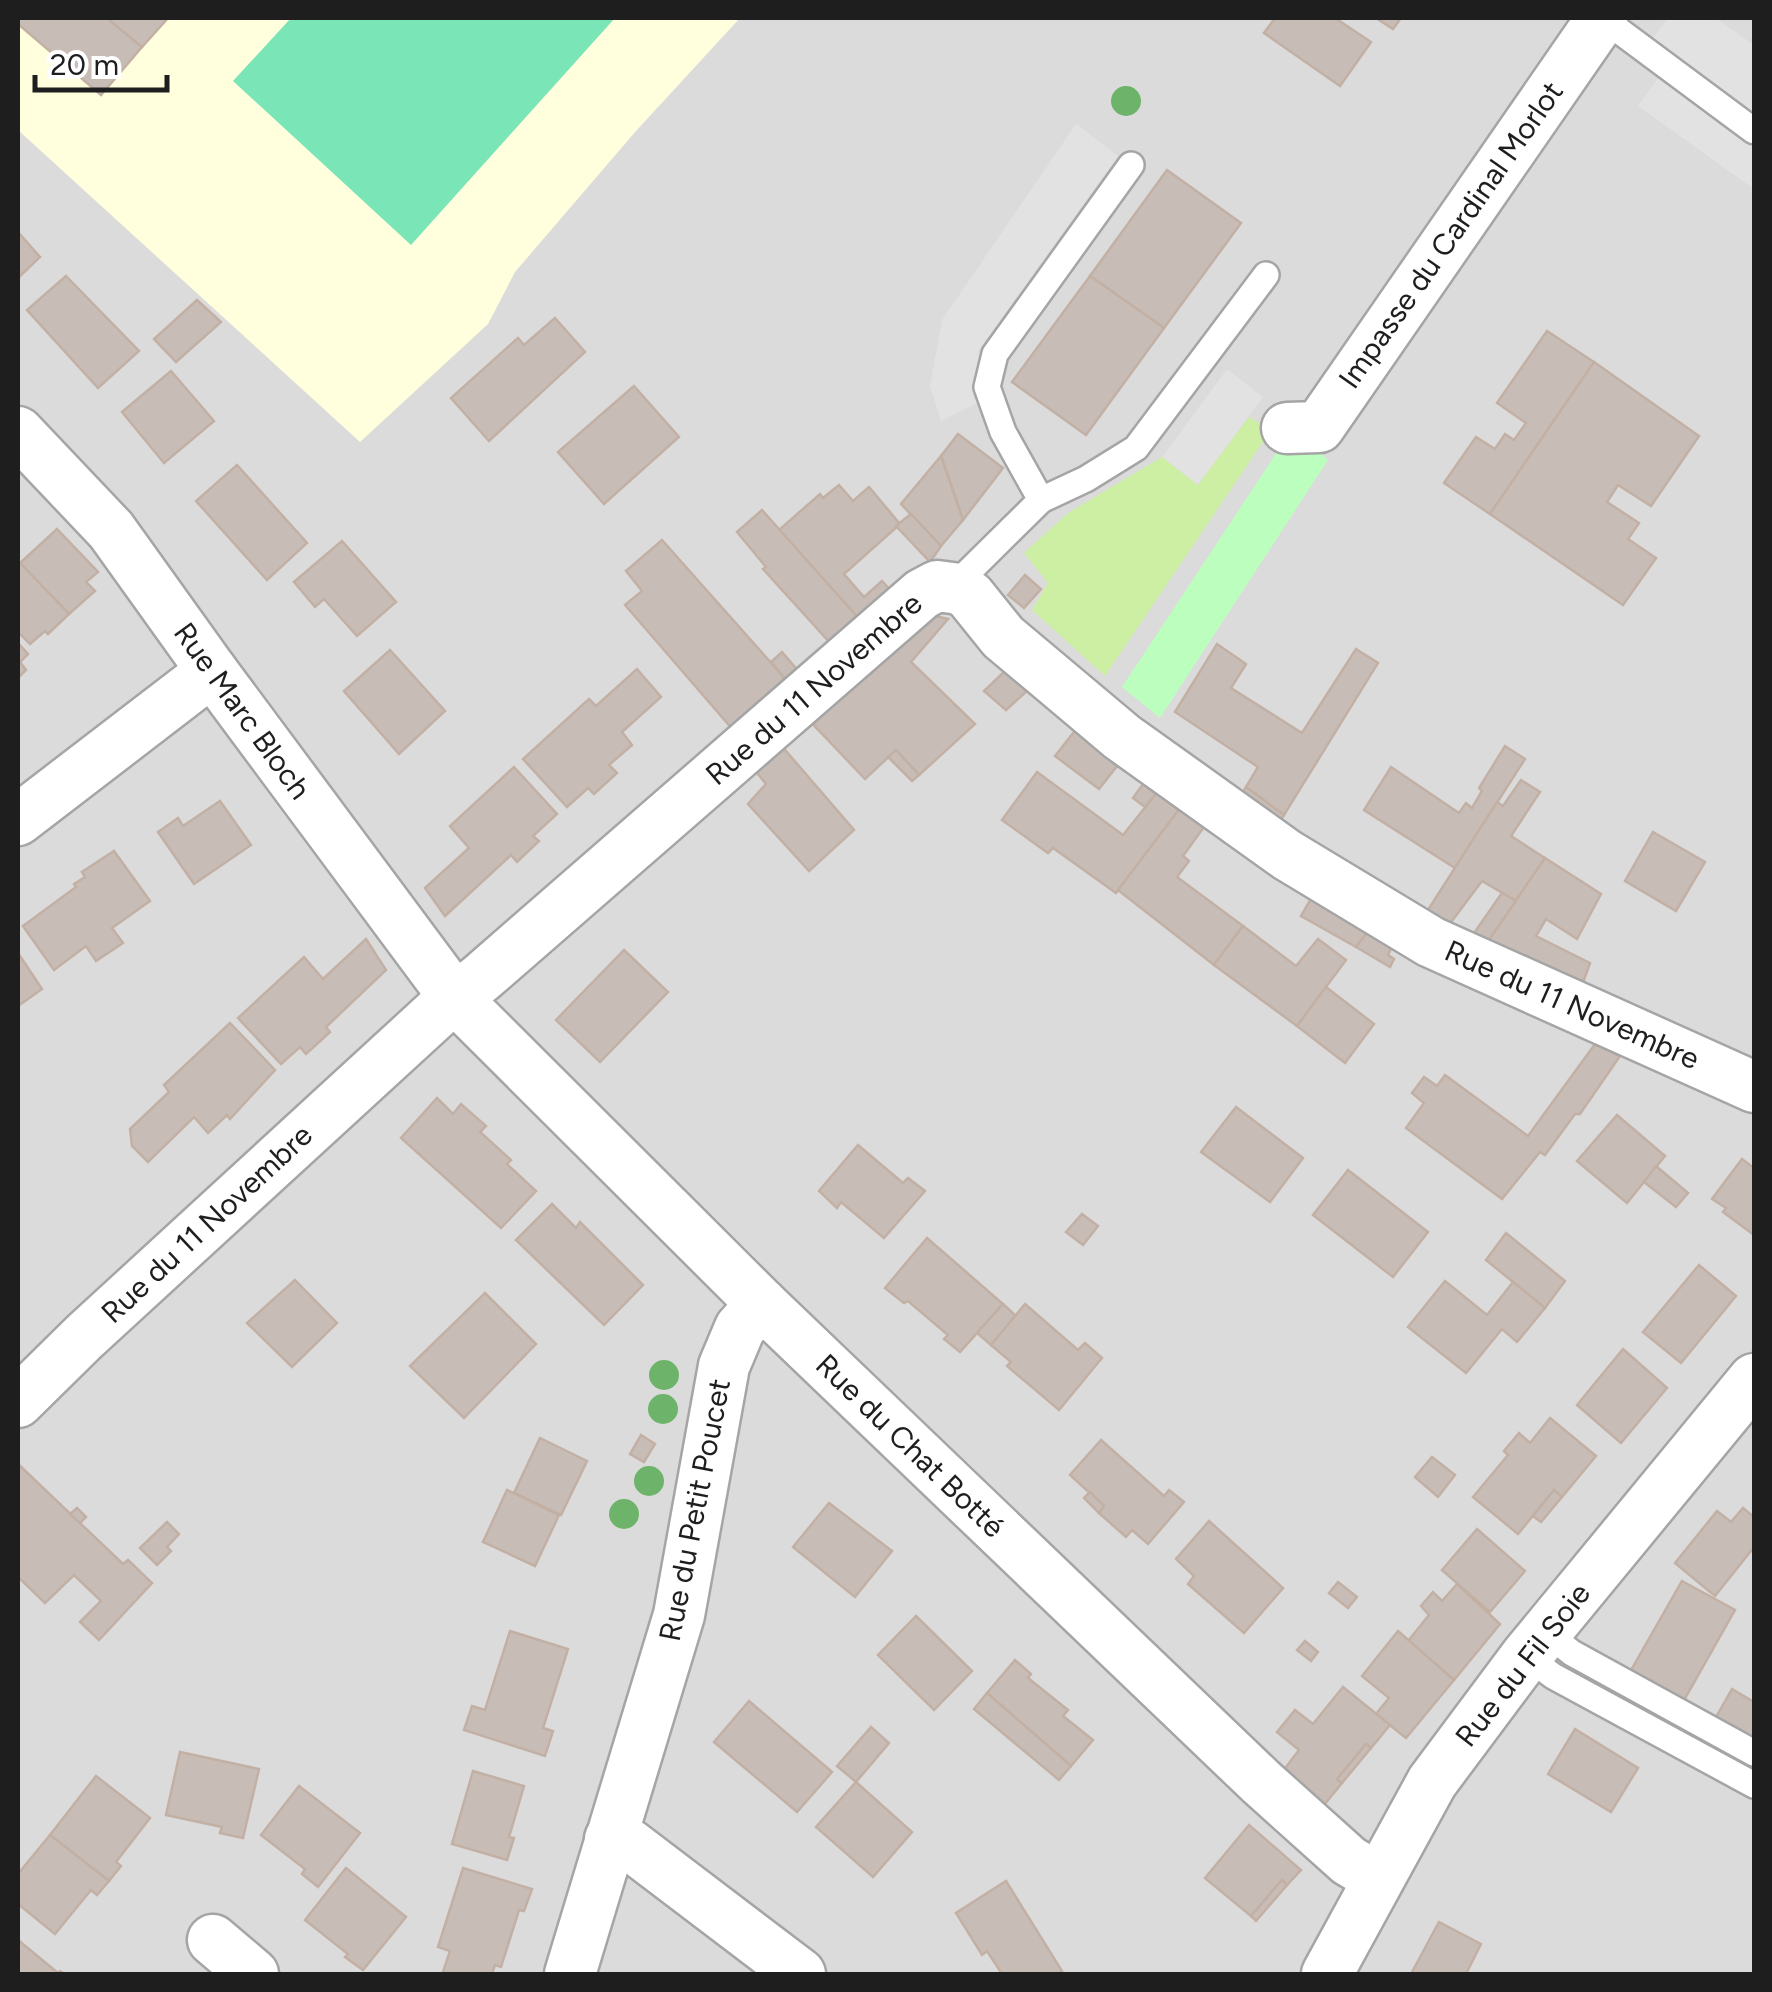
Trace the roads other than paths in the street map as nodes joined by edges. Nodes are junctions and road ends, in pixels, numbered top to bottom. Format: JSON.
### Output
{"nodes":[{"id":1,"x":1602,"y":18,"type":"edge"},
{"id":2,"x":1754,"y":130,"type":"edge"},
{"id":3,"x":1131,"y":165,"type":"dead end"},
{"id":4,"x":1266,"y":275,"type":"dead end"},
{"id":5,"x":1286,"y":428,"type":"dead end"},
{"id":6,"x":18,"y":432,"type":"edge"},
{"id":7,"x":1041,"y":500,"type":"junction"},
{"id":8,"x":954,"y":586,"type":"junction"},
{"id":9,"x":212,"y":671,"type":"junction"},
{"id":10,"x":18,"y":820,"type":"edge"},
{"id":11,"x":456,"y":998,"type":"junction"},
{"id":12,"x":1754,"y":1087,"type":"edge"},
{"id":13,"x":762,"y":1304,"type":"junction"},
{"id":14,"x":1754,"y":1379,"type":"edge"},
{"id":15,"x":18,"y":1402,"type":"edge"},
{"id":16,"x":1537,"y":1644,"type":"junction"},
{"id":17,"x":1754,"y":1754,"type":"edge"},
{"id":18,"x":1754,"y":1785,"type":"edge"},
{"id":19,"x":610,"y":1839,"type":"junction"},
{"id":20,"x":1378,"y":1878,"type":"junction"},
{"id":21,"x":212,"y":1940,"type":"dead end"},
{"id":22,"x":253,"y":1974,"type":"edge"},
{"id":23,"x":570,"y":1974,"type":"edge"},
{"id":24,"x":800,"y":1974,"type":"edge"},
{"id":25,"x":1326,"y":1974,"type":"edge"}],
"edges":[{"from":1,"to":2,"type":"lane"},
{"from":1,"to":5,"type":"street","name":"Impasse du Cardinal Morlot"},
{"from":3,"to":7,"type":"lane"},
{"from":4,"to":7,"type":"lane"},
{"from":6,"to":9,"type":"street","name":"Rue Marc Bloch"},
{"from":7,"to":8,"type":"lane"},
{"from":8,"to":11,"type":"street","name":"Rue du 11 Novembre"},
{"from":8,"to":12,"type":"street","name":"Rue du 11 Novembre"},
{"from":9,"to":10,"type":"street"},
{"from":9,"to":11,"type":"street","name":"Rue Marc Bloch"},
{"from":11,"to":13,"type":"street","name":"Rue du Chat Botté"},
{"from":11,"to":15,"type":"street","name":"Rue du 11 Novembre"},
{"from":13,"to":19,"type":"street","name":"Rue du Petit Poucet"},
{"from":13,"to":20,"type":"street","name":"Rue du Chat Botté"},
{"from":14,"to":16,"type":"street","name":"Rue du Fil Soie"},
{"from":16,"to":17,"type":"lane"},
{"from":16,"to":18,"type":"lane"},
{"from":16,"to":20,"type":"street","name":"Rue du Fil Soie"},
{"from":19,"to":23,"type":"street","name":"Rue du Petit Poucet"},
{"from":19,"to":24,"type":"street"},
{"from":20,"to":25,"type":"street","name":"Rue du Fil Soie"},
{"from":21,"to":22,"type":"street"}]}
